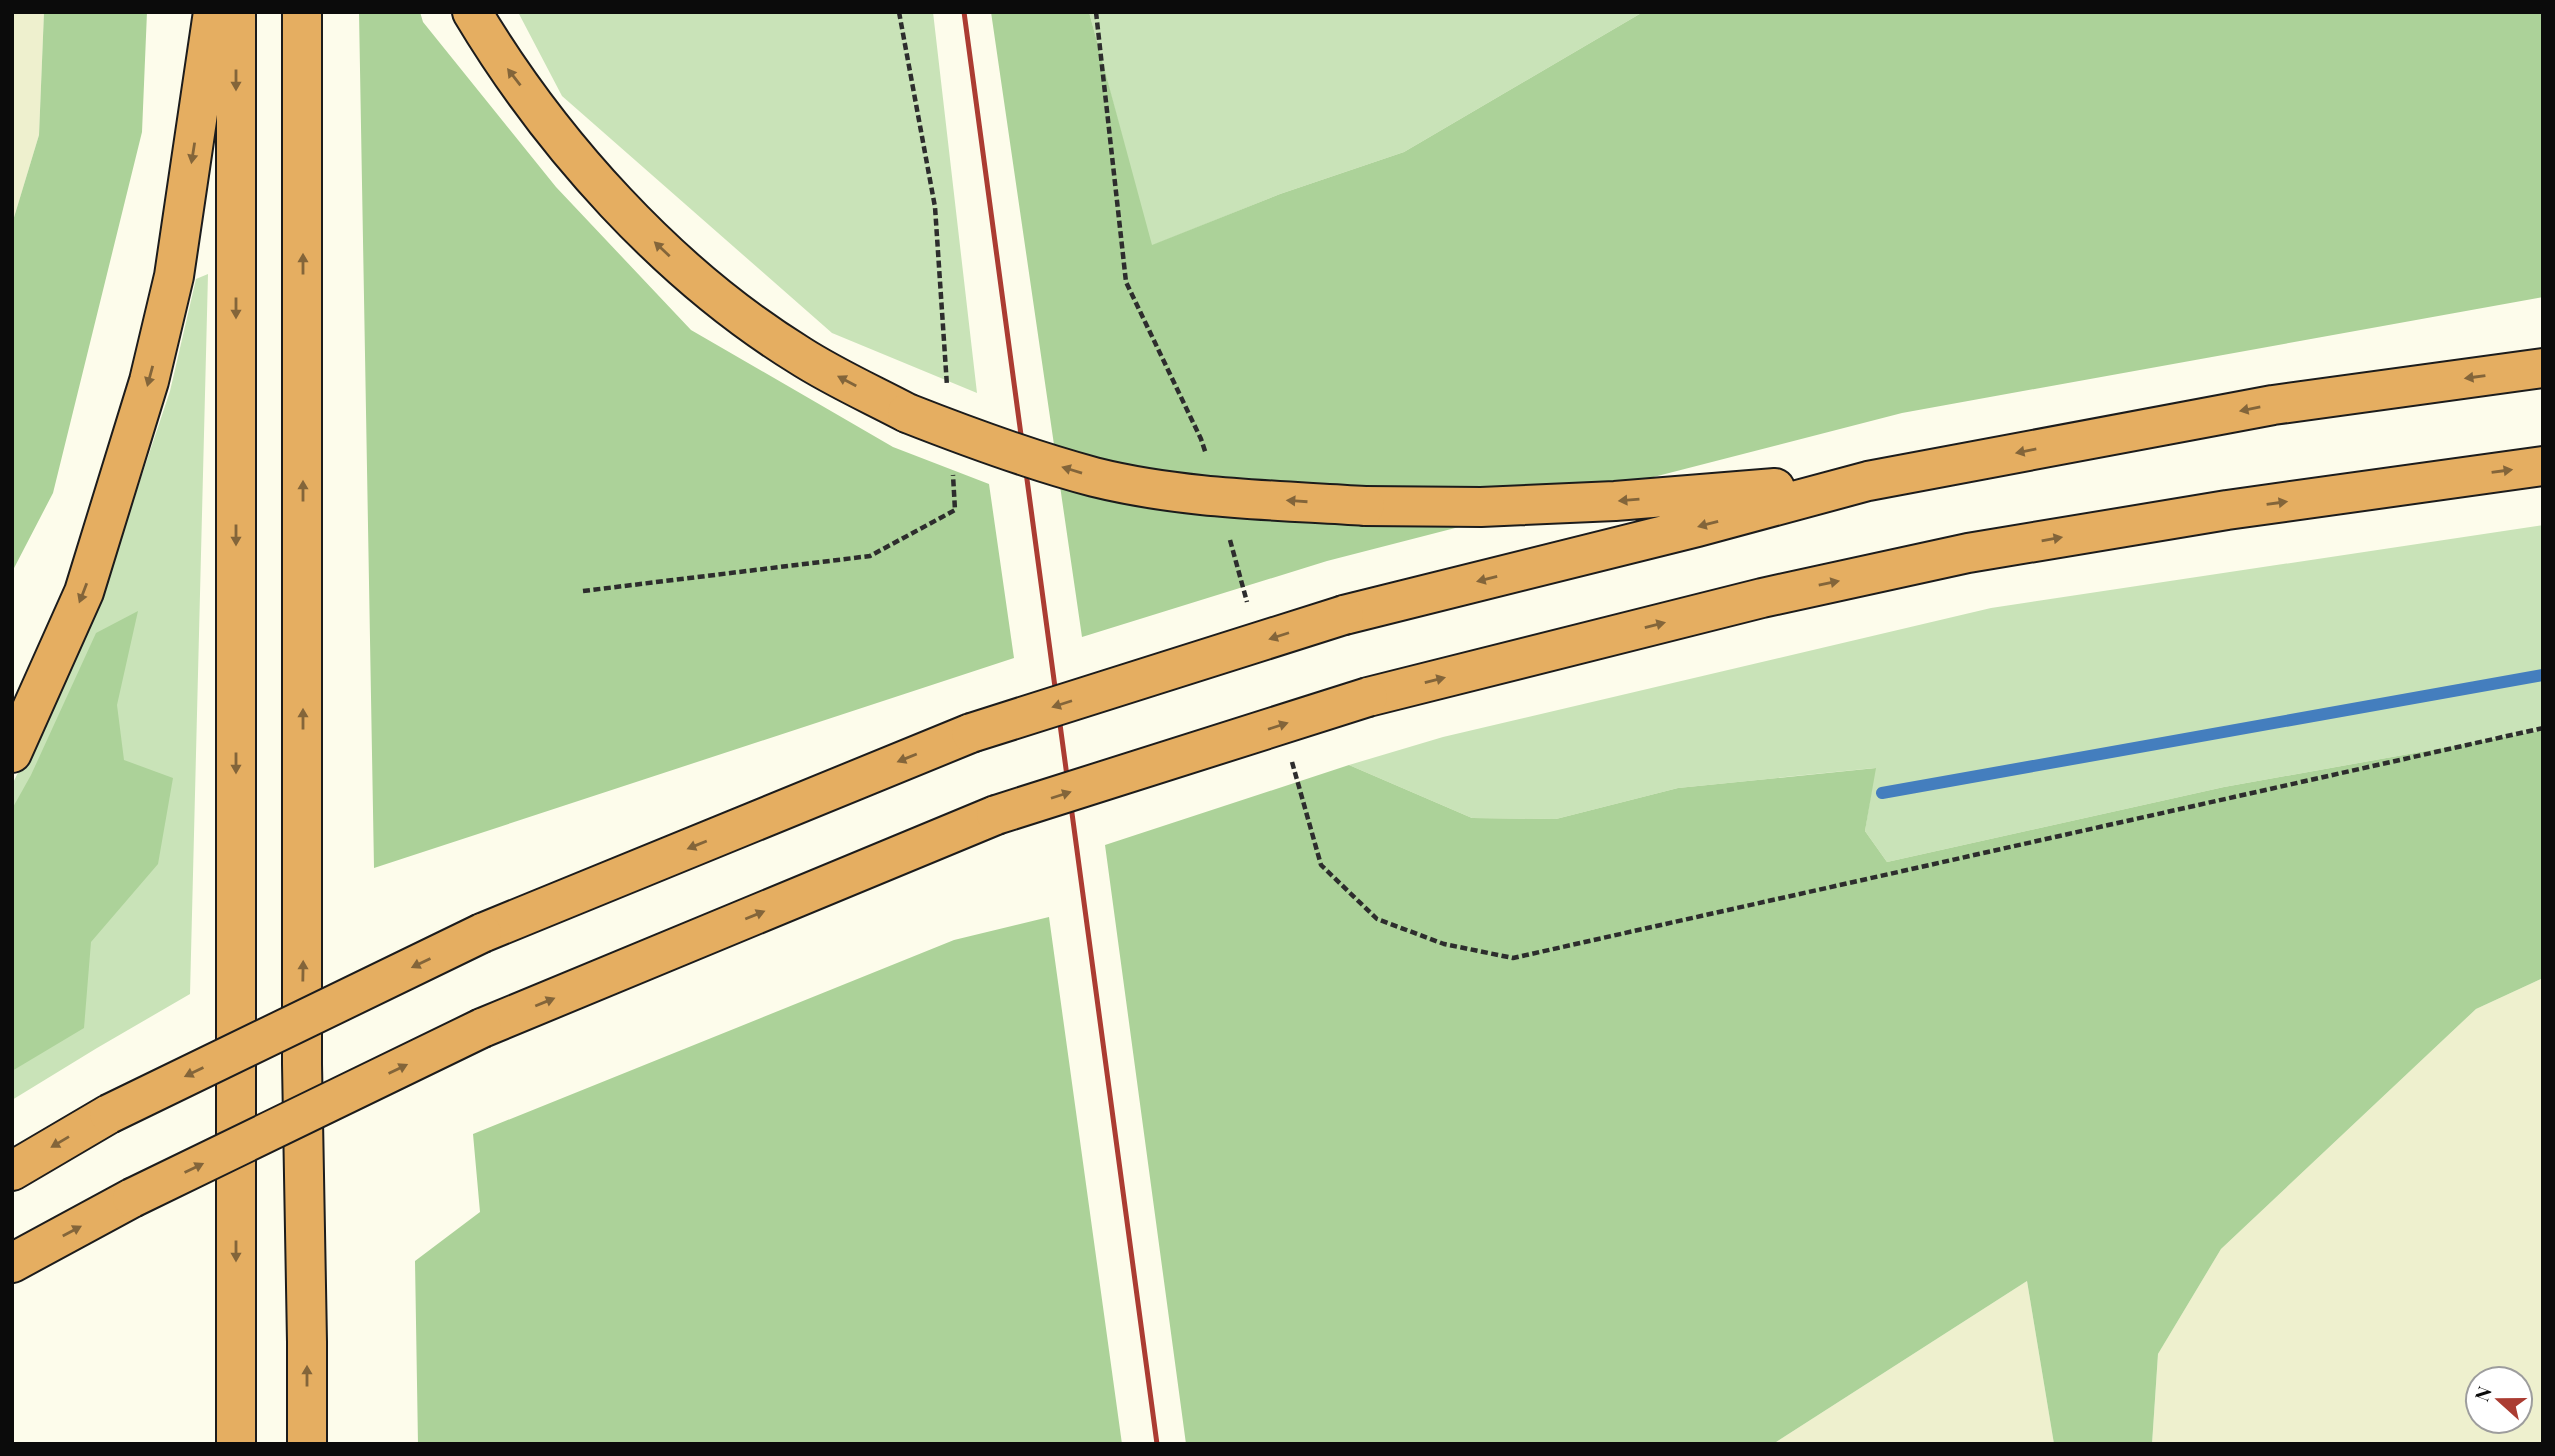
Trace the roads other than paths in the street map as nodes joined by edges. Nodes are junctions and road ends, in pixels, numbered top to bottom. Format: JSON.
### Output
{"nodes":[{"id":1,"x":213,"y":12,"type":"edge"},
{"id":2,"x":236,"y":12,"type":"edge"},
{"id":3,"x":302,"y":12,"type":"edge"},
{"id":4,"x":472,"y":12,"type":"edge"},
{"id":5,"x":2543,"y":368,"type":"edge"},
{"id":6,"x":2543,"y":466,"type":"edge"},
{"id":7,"x":1868,"y":481,"type":"junction"},
{"id":8,"x":12,"y":753,"type":"edge"},
{"id":9,"x":12,"y":1171,"type":"edge"},
{"id":10,"x":12,"y":1263,"type":"edge"},
{"id":11,"x":236,"y":1444,"type":"edge"},
{"id":12,"x":307,"y":1444,"type":"edge"}],
"edges":[{"from":1,"to":8,"type":"highway","one_way":true},
{"from":2,"to":11,"type":"highway","one_way":true},
{"from":12,"to":3,"type":"highway","one_way":true},
{"from":7,"to":4,"type":"highway","one_way":true,"bridge":true},
{"from":5,"to":7,"type":"highway","one_way":true},
{"from":10,"to":6,"type":"highway","one_way":true,"bridge":true},
{"from":7,"to":9,"type":"highway","one_way":true,"bridge":true}]}
